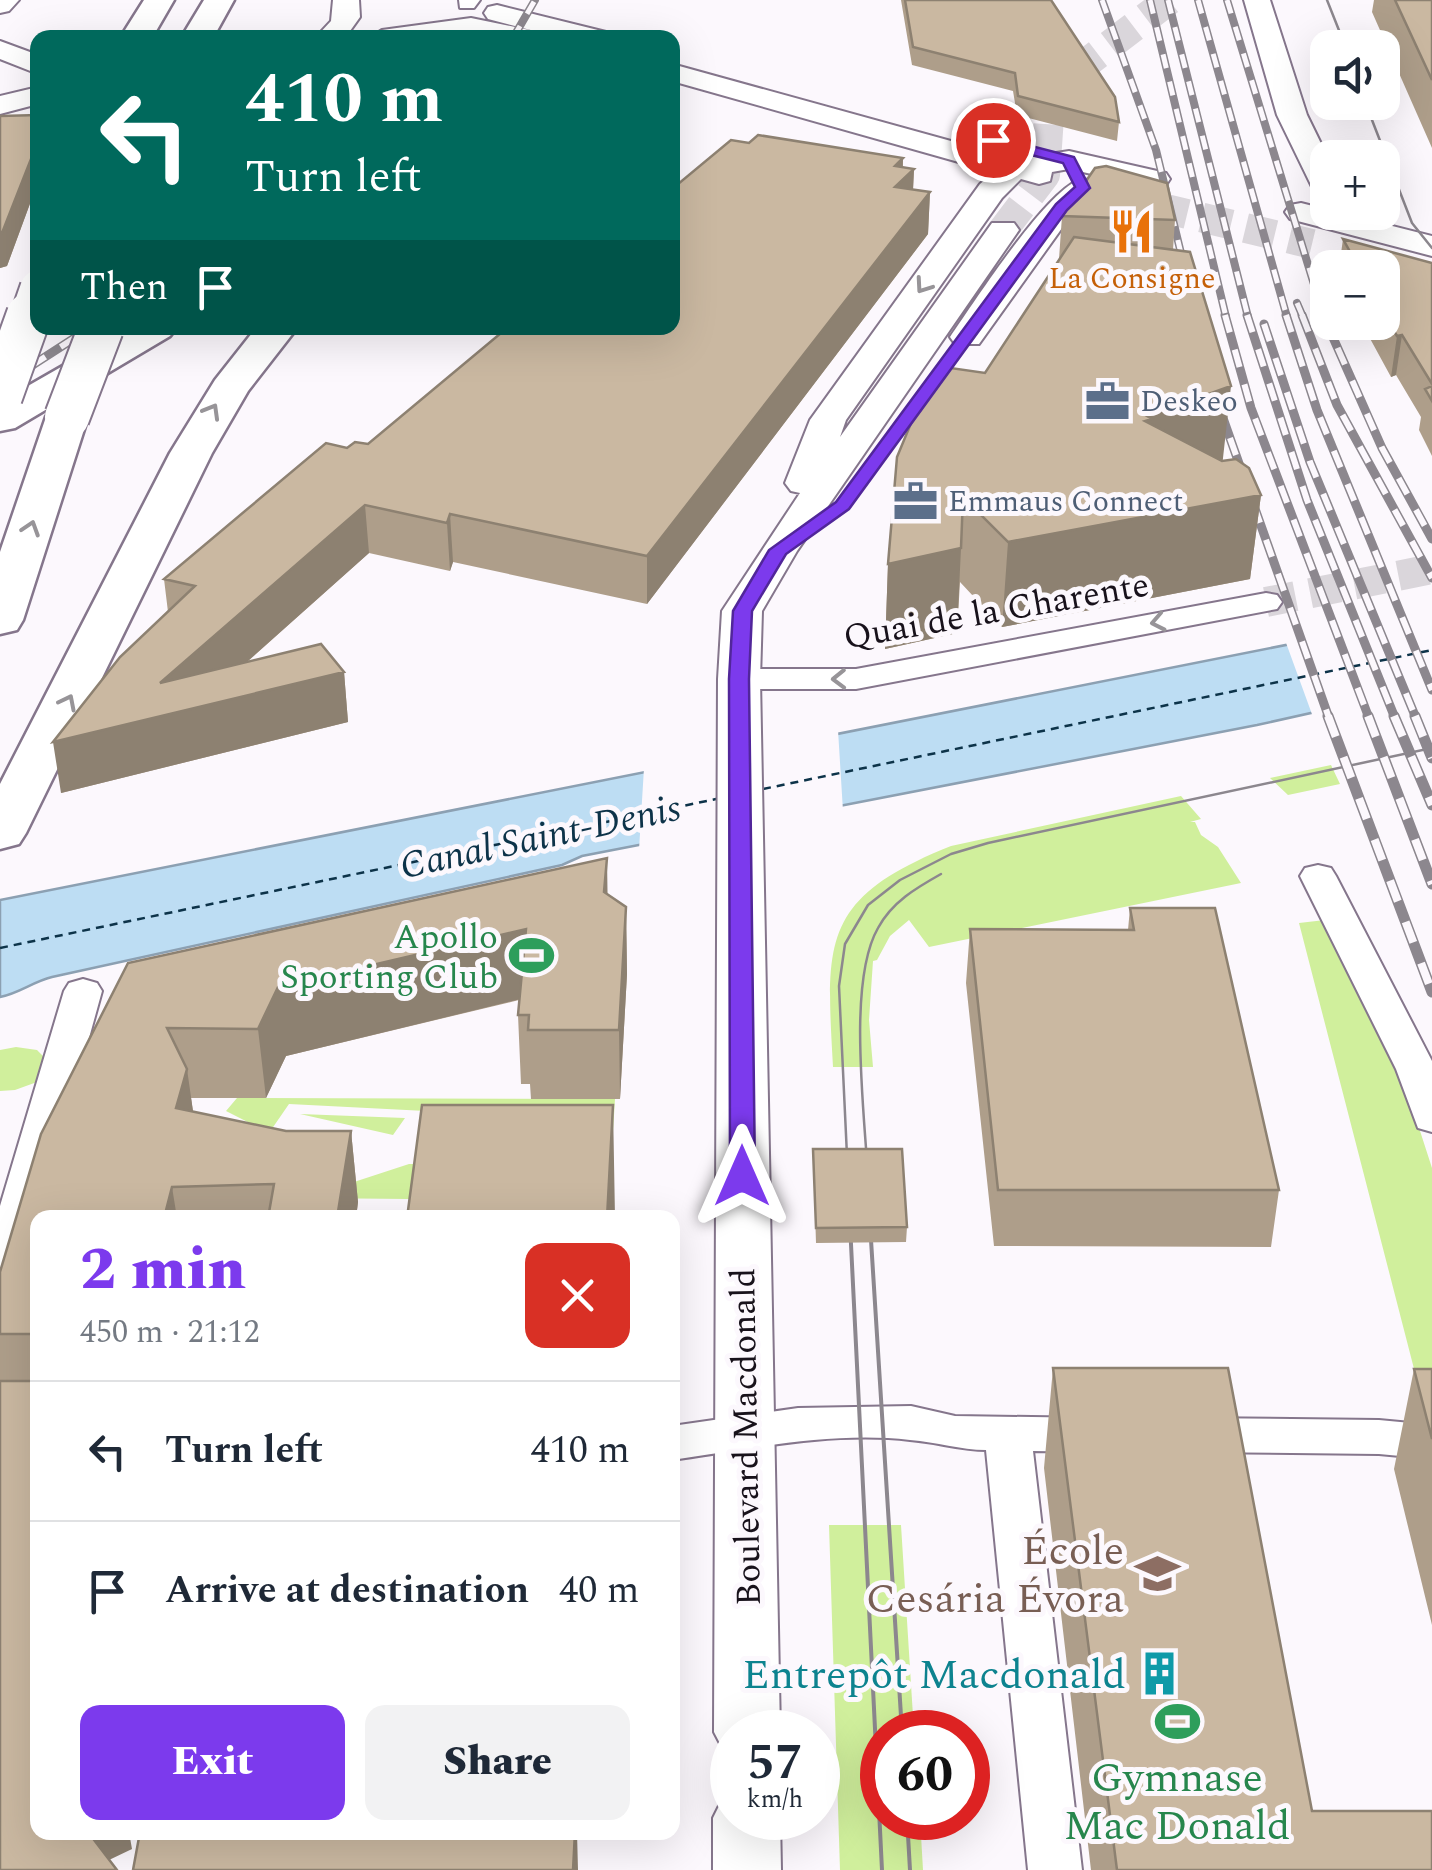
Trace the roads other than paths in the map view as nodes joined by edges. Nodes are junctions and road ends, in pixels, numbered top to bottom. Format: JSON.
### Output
{"nodes":[{"id":1,"x":6,"y":0,"type":"edge"},
{"id":2,"x":159,"y":0,"type":"edge"},
{"id":3,"x":219,"y":0,"type":"edge"},
{"id":4,"x":346,"y":0,"type":"edge"},
{"id":5,"x":372,"y":0,"type":"edge"},
{"id":6,"x":1257,"y":0,"type":"edge"},
{"id":7,"x":464,"y":1,"type":"edge"},
{"id":8,"x":0,"y":5,"type":"edge"},
{"id":9,"x":141,"y":30,"type":"edge"},
{"id":10,"x":202,"y":30,"type":"edge"},
{"id":11,"x":336,"y":30,"type":"edge"},
{"id":12,"x":362,"y":30,"type":"edge"},
{"id":13,"x":424,"y":30,"type":"joint"},
{"id":14,"x":490,"y":30,"type":"edge"},
{"id":15,"x":567,"y":30,"type":"edge"},
{"id":16,"x":0,"y":50,"type":"edge"},
{"id":17,"x":680,"y":60,"type":"edge"},
{"id":18,"x":30,"y":63,"type":"edge"},
{"id":19,"x":680,"y":74,"type":"edge"},
{"id":20,"x":30,"y":97,"type":"edge"},
{"id":21,"x":0,"y":106,"type":"edge"},
{"id":22,"x":935,"y":134,"type":"junction"},
{"id":23,"x":1310,"y":152,"type":"edge"},
{"id":24,"x":1016,"y":168,"type":"junction"},
{"id":25,"x":1076,"y":174,"type":"junction"},
{"id":26,"x":1156,"y":193,"type":"tunnel mouth"},
{"id":27,"x":1301,"y":212,"type":"tunnel mouth"},
{"id":28,"x":1055,"y":217,"type":"junction"},
{"id":29,"x":991,"y":218,"type":"junction"},
{"id":30,"x":1333,"y":232,"type":"edge"},
{"id":31,"x":1432,"y":246,"type":"edge"},
{"id":32,"x":1432,"y":276,"type":"edge"},
{"id":33,"x":30,"y":311,"type":"edge"},
{"id":34,"x":99,"y":335,"type":"edge"},
{"id":35,"x":144,"y":335,"type":"edge"},
{"id":36,"x":270,"y":335,"type":"edge"},
{"id":37,"x":0,"y":396,"type":"edge"},
{"id":38,"x":0,"y":418,"type":"edge"},
{"id":39,"x":778,"y":550,"type":"junction"},
{"id":40,"x":1266,"y":602,"type":"tunnel mouth"},
{"id":41,"x":0,"y":620,"type":"edge"},
{"id":42,"x":740,"y":699,"type":"junction"},
{"id":43,"x":12,"y":811,"type":"edge"},
{"id":44,"x":1318,"y":876,"type":"dead end"},
{"id":45,"x":83,"y":990,"type":"dead end"},
{"id":46,"x":1432,"y":1119,"type":"edge"},
{"id":47,"x":0,"y":1280,"type":"edge"},
{"id":48,"x":1008,"y":1434,"type":"junction"},
{"id":49,"x":744,"y":1435,"type":"junction"},
{"id":50,"x":680,"y":1442,"type":"edge"},
{"id":51,"x":1432,"y":1442,"type":"edge"},
{"id":52,"x":748,"y":1710,"type":"edge"},
{"id":53,"x":747,"y":1840,"type":"edge"},
{"id":54,"x":747,"y":1870,"type":"edge"},
{"id":55,"x":1054,"y":1870,"type":"edge"}],
"edges":[{"from":1,"to":8,"type":"main road"},
{"from":2,"to":9,"type":"highway"},
{"from":3,"to":10,"type":"highway"},
{"from":4,"to":11,"type":"main road"},
{"from":5,"to":12,"type":"main road"},
{"from":6,"to":23,"type":"main road"},
{"from":7,"to":13,"type":"main road"},
{"from":7,"to":15,"type":"main road"},
{"from":13,"to":14,"type":"main road"},
{"from":16,"to":18,"type":"main road"},
{"from":17,"to":22,"type":"main road"},
{"from":19,"to":22,"type":"main road"},
{"from":20,"to":21,"type":"main road"},
{"from":22,"to":24,"type":"main road"},
{"from":22,"to":25,"type":"main road"},
{"from":24,"to":25,"type":"main road"},
{"from":24,"to":29,"type":"main road","name":"Boulevard Macdonald"},
{"from":25,"to":26,"type":"main road"},
{"from":25,"to":28,"type":"main road","name":"Boulevard Macdonald"},
{"from":27,"to":30,"type":"main road"},
{"from":28,"to":29,"type":"main road"},
{"from":28,"to":39,"type":"main road","name":"Boulevard Macdonald"},
{"from":29,"to":39,"type":"main road","name":"Boulevard Macdonald"},
{"from":30,"to":31,"type":"main road"},
{"from":30,"to":32,"type":"main road"},
{"from":33,"to":37,"type":"highway","bridge":true},
{"from":41,"to":34,"type":"highway","one_way":true,"bridge":true},
{"from":35,"to":38,"type":"highway"},
{"from":43,"to":36,"type":"highway","one_way":true},
{"from":39,"to":42,"type":"main road","name":"Boulevard Macdonald"},
{"from":40,"to":42,"type":"street","name":"Quai de la Charente","one_way":true},
{"from":42,"to":49,"type":"main road","name":"Boulevard Macdonald"},
{"from":44,"to":46,"type":"street"},
{"from":45,"to":47,"type":"street"},
{"from":48,"to":49,"type":"street"},
{"from":48,"to":51,"type":"street"},
{"from":48,"to":55,"type":"street"},
{"from":49,"to":50,"type":"street"},
{"from":49,"to":52,"type":"main road","name":"Boulevard Macdonald"},
{"from":53,"to":54,"type":"main road"}]}
